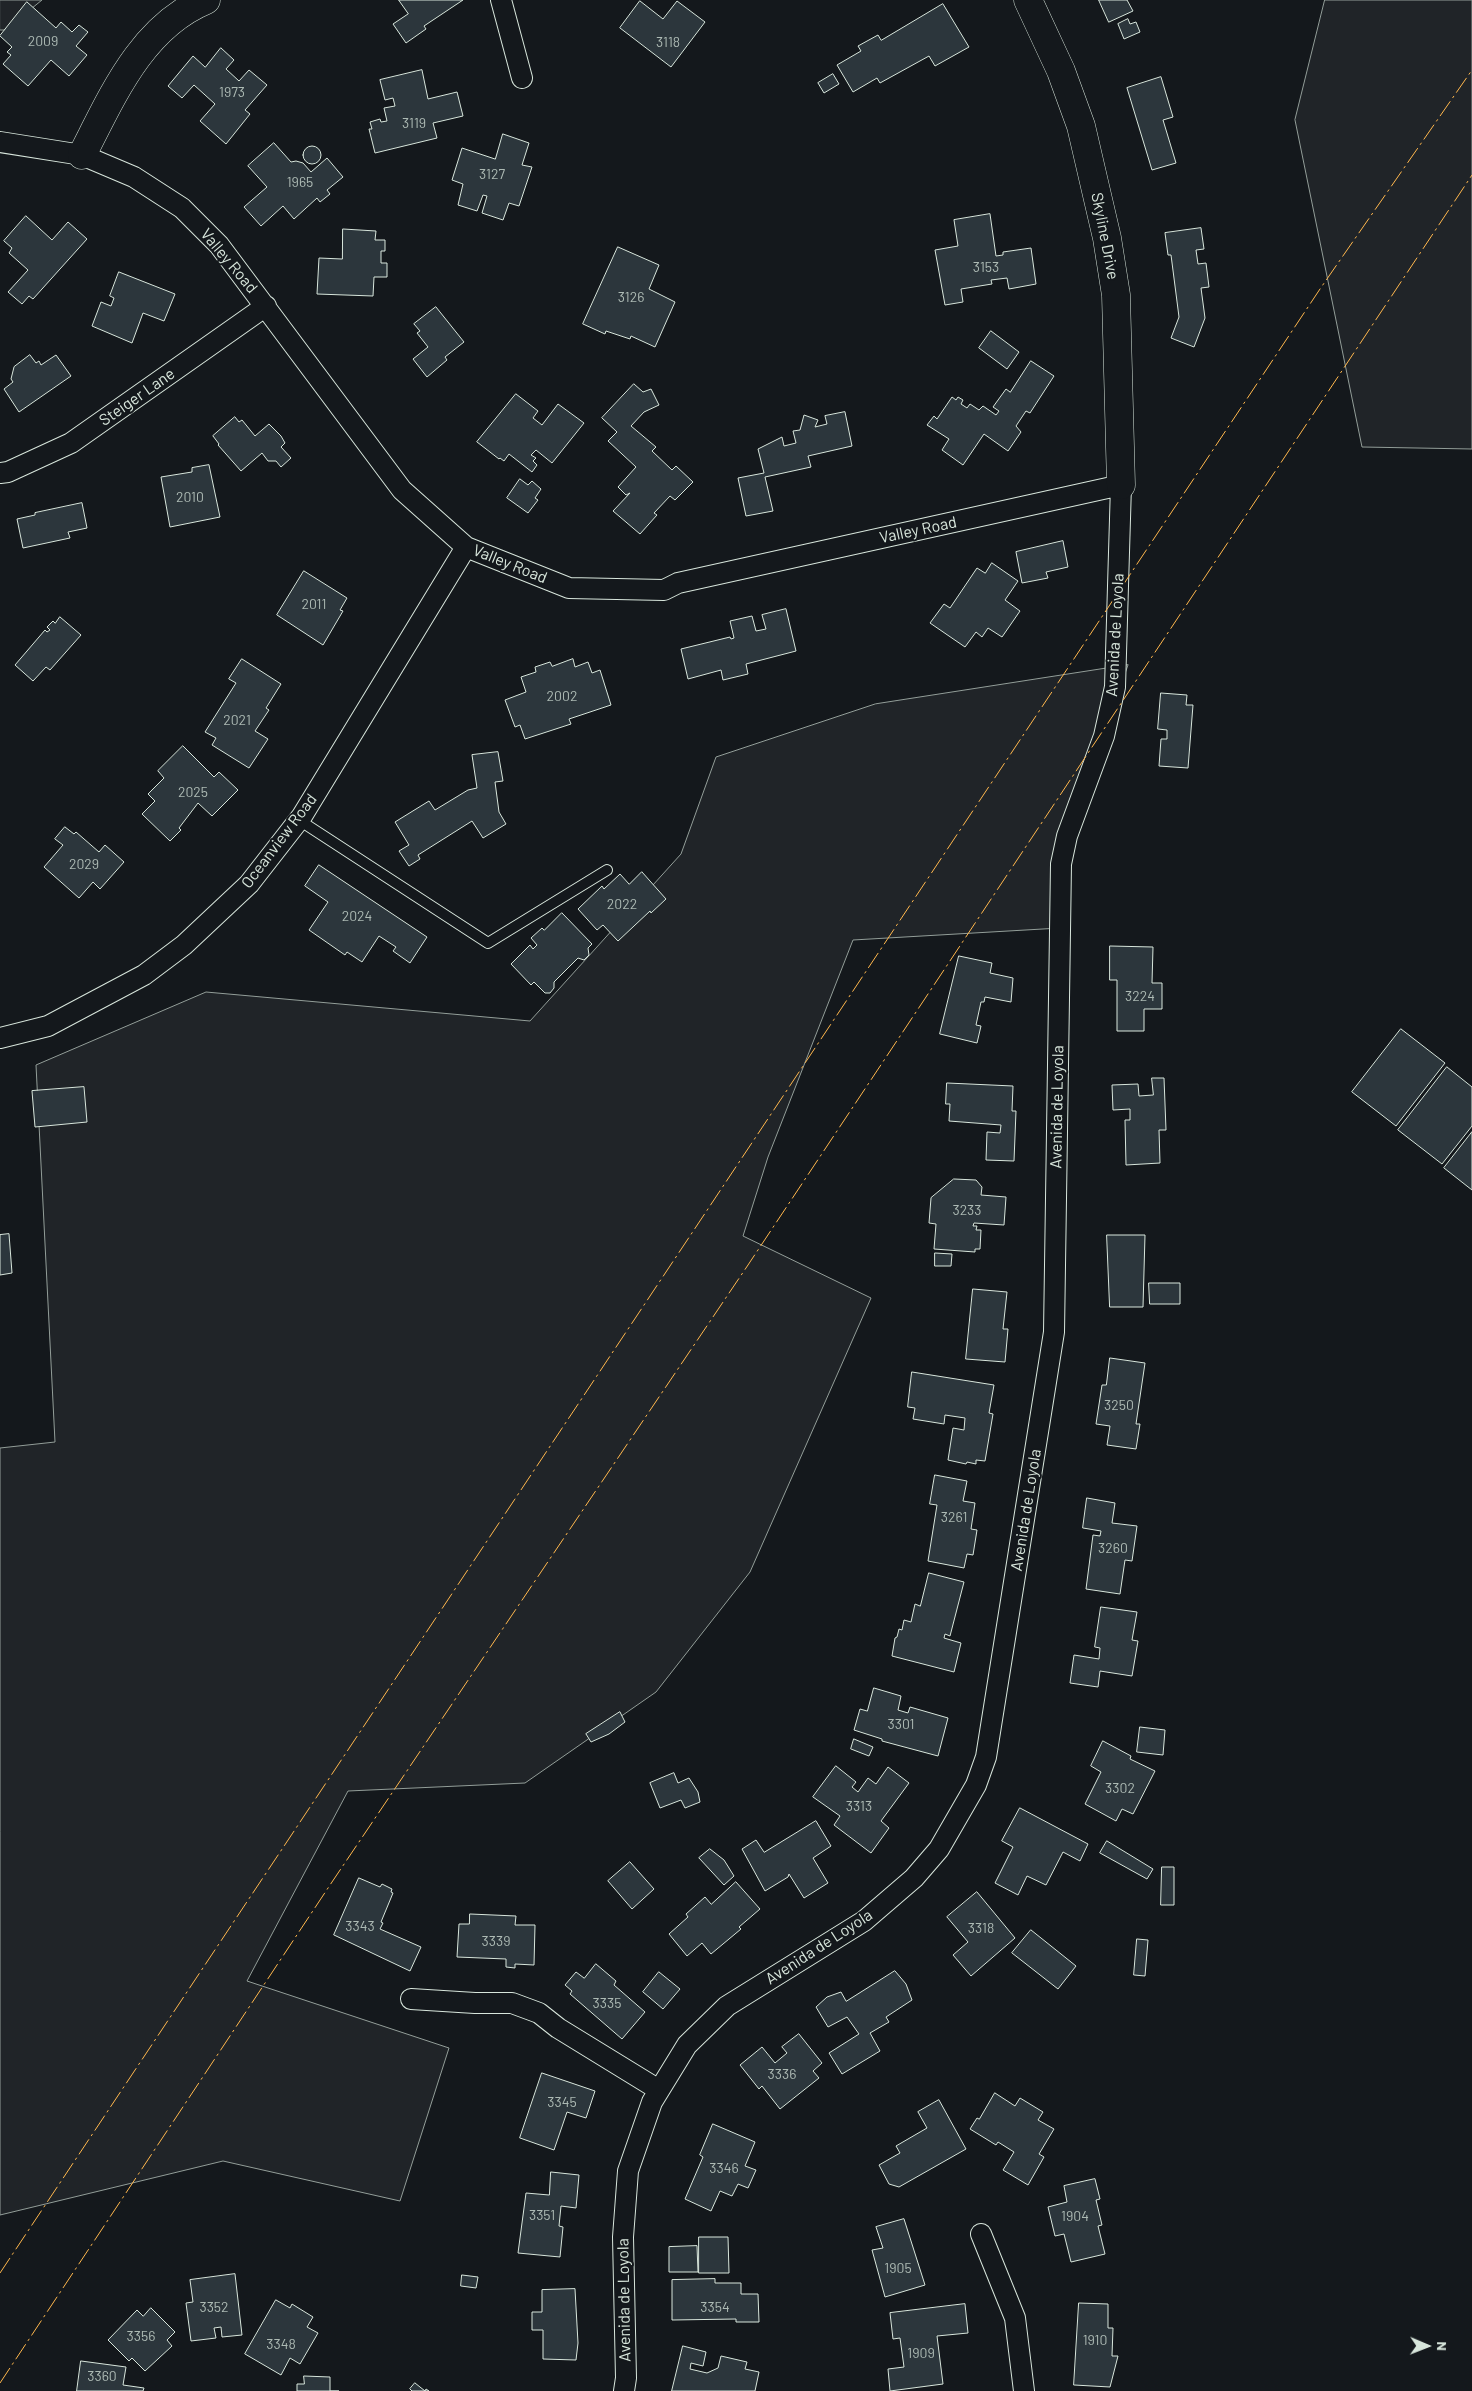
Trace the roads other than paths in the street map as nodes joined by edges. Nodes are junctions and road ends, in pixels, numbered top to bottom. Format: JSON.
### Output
{"nodes":[{"id":1,"x":206,"y":0,"type":"edge"},
{"id":2,"x":501,"y":0,"type":"edge"},
{"id":3,"x":1028,"y":0,"type":"edge"},
{"id":4,"x":522,"y":78,"type":"dead end"},
{"id":5,"x":0,"y":142,"type":"edge"},
{"id":6,"x":82,"y":155,"type":"junction"},
{"id":7,"x":266,"y":306,"type":"junction"},
{"id":8,"x":0,"y":473,"type":"edge"},
{"id":9,"x":1121,"y":484,"type":"junction"},
{"id":10,"x":466,"y":547,"type":"junction"},
{"id":11,"x":299,"y":820,"type":"junction"},
{"id":12,"x":607,"y":870,"type":"dead end"},
{"id":13,"x":0,"y":1038,"type":"edge"},
{"id":14,"x":411,"y":1999,"type":"dead end"},
{"id":15,"x":660,"y":2090,"type":"junction"},
{"id":16,"x":981,"y":2234,"type":"dead end"},
{"id":17,"x":624,"y":2391,"type":"edge"},
{"id":18,"x":1024,"y":2391,"type":"edge"}],
"edges":[{"from":1,"to":6,"type":"street"},
{"from":2,"to":4,"type":"street"},
{"from":3,"to":9,"type":"street","name":"Skyline Drive"},
{"from":5,"to":6,"type":"street","name":"Valley Road"},
{"from":6,"to":7,"type":"street","name":"Valley Road"},
{"from":7,"to":8,"type":"street","name":"Steiger Lane"},
{"from":7,"to":10,"type":"street","name":"Valley Road"},
{"from":9,"to":10,"type":"street","name":"Valley Road"},
{"from":9,"to":15,"type":"street","name":"Avenida de Loyola"},
{"from":10,"to":11,"type":"street","name":"Oceanview Road"},
{"from":11,"to":12,"type":"lane"},
{"from":11,"to":13,"type":"street","name":"Oceanview Road"},
{"from":14,"to":15,"type":"street"},
{"from":15,"to":17,"type":"street","name":"Avenida de Loyola"},
{"from":16,"to":18,"type":"street"}]}
